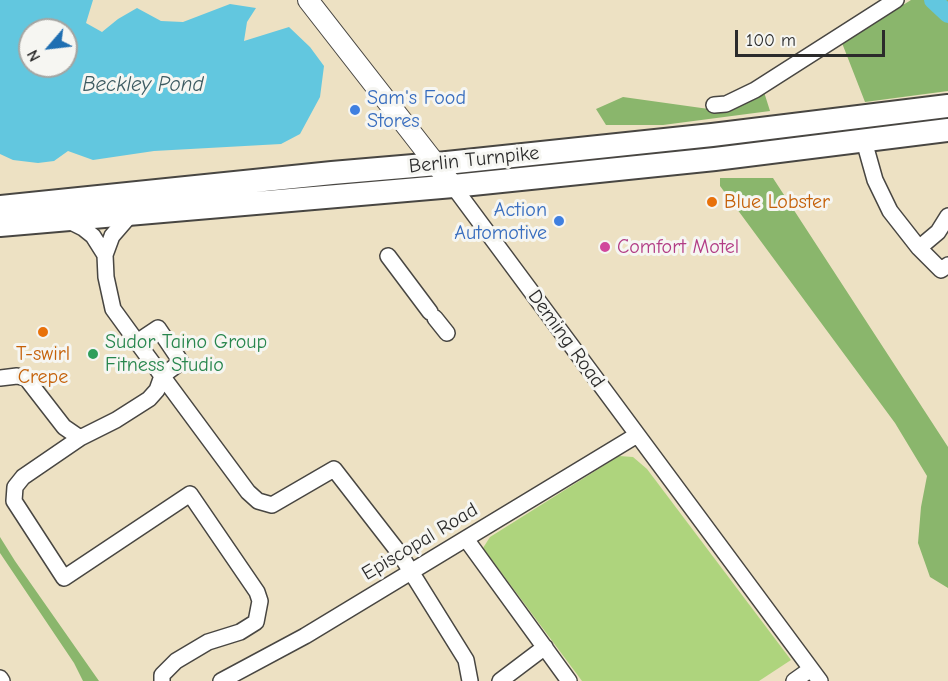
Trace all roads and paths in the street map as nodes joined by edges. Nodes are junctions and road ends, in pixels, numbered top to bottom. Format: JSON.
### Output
{"nodes":[{"id":1,"x":308,"y":0,"type":"edge"},
{"id":2,"x":896,"y":0,"type":"edge"},
{"id":3,"x":714,"y":105,"type":"dead end"},
{"id":4,"x":948,"y":106,"type":"edge"},
{"id":5,"x":948,"y":130,"type":"edge"},
{"id":6,"x":864,"y":141,"type":"junction"},
{"id":7,"x":437,"y":164,"type":"junction"},
{"id":8,"x":453,"y":186,"type":"junction"},
{"id":9,"x":0,"y":207,"type":"edge"},
{"id":10,"x":131,"y":214,"type":"junction"},
{"id":11,"x":948,"y":216,"type":"edge"},
{"id":12,"x":67,"y":220,"type":"junction"},
{"id":13,"x":0,"y":225,"type":"edge"},
{"id":14,"x":918,"y":248,"type":"junction"},
{"id":15,"x":105,"y":255,"type":"junction"},
{"id":16,"x":388,"y":256,"type":"dead end"},
{"id":17,"x":946,"y":272,"type":"edge"},
{"id":18,"x":447,"y":333,"type":"dead end"},
{"id":19,"x":137,"y":342,"type":"junction"},
{"id":20,"x":162,"y":376,"type":"junction"},
{"id":21,"x":0,"y":378,"type":"edge"},
{"id":22,"x":637,"y":435,"type":"junction"},
{"id":23,"x":80,"y":438,"type":"junction"},
{"id":24,"x":466,"y":539,"type":"junction"},
{"id":25,"x":411,"y":572,"type":"junction"},
{"id":26,"x":545,"y":647,"type":"junction"},
{"id":27,"x":815,"y":675,"type":"edge"},
{"id":28,"x":162,"y":681,"type":"edge"},
{"id":29,"x":221,"y":681,"type":"edge"},
{"id":30,"x":470,"y":681,"type":"edge"},
{"id":31,"x":500,"y":681,"type":"edge"},
{"id":32,"x":569,"y":681,"type":"edge"},
{"id":33,"x":794,"y":681,"type":"edge"}],
"edges":[{"from":1,"to":7,"type":"main road","name":"Deming Road"},
{"from":2,"to":3,"type":"street"},
{"from":4,"to":7,"type":"highway","name":"Berlin Turnpike"},
{"from":5,"to":6,"type":"highway","name":"Berlin Turnpike"},
{"from":6,"to":8,"type":"highway","name":"Berlin Turnpike"},
{"from":6,"to":14,"type":"street"},
{"from":7,"to":8,"type":"main road","name":"Deming Road"},
{"from":7,"to":9,"type":"highway","name":"Berlin Turnpike"},
{"from":8,"to":10,"type":"highway","name":"Berlin Turnpike"},
{"from":8,"to":22,"type":"street","name":"Deming Road"},
{"from":10,"to":12,"type":"highway","name":"Berlin Turnpike"},
{"from":10,"to":15,"type":"street"},
{"from":11,"to":14,"type":"street"},
{"from":12,"to":13,"type":"highway","name":"Berlin Turnpike"},
{"from":12,"to":15,"type":"street"},
{"from":14,"to":17,"type":"street"},
{"from":15,"to":19,"type":"street"},
{"from":16,"to":18,"type":"street"},
{"from":19,"to":20,"type":"street"},
{"from":19,"to":20,"type":"street"},
{"from":20,"to":23,"type":"street"},
{"from":20,"to":25,"type":"street"},
{"from":21,"to":23,"type":"street"},
{"from":22,"to":24,"type":"street","name":"Episcopal Road"},
{"from":22,"to":27,"type":"street","name":"Deming Road"},
{"from":23,"to":28,"type":"street"},
{"from":24,"to":25,"type":"street","name":"Episcopal Road"},
{"from":24,"to":26,"type":"street"},
{"from":25,"to":29,"type":"street","name":"Episcopal Road"},
{"from":25,"to":30,"type":"street"},
{"from":26,"to":31,"type":"street"},
{"from":26,"to":32,"type":"street"},
{"from":27,"to":33,"type":"street"}]}
